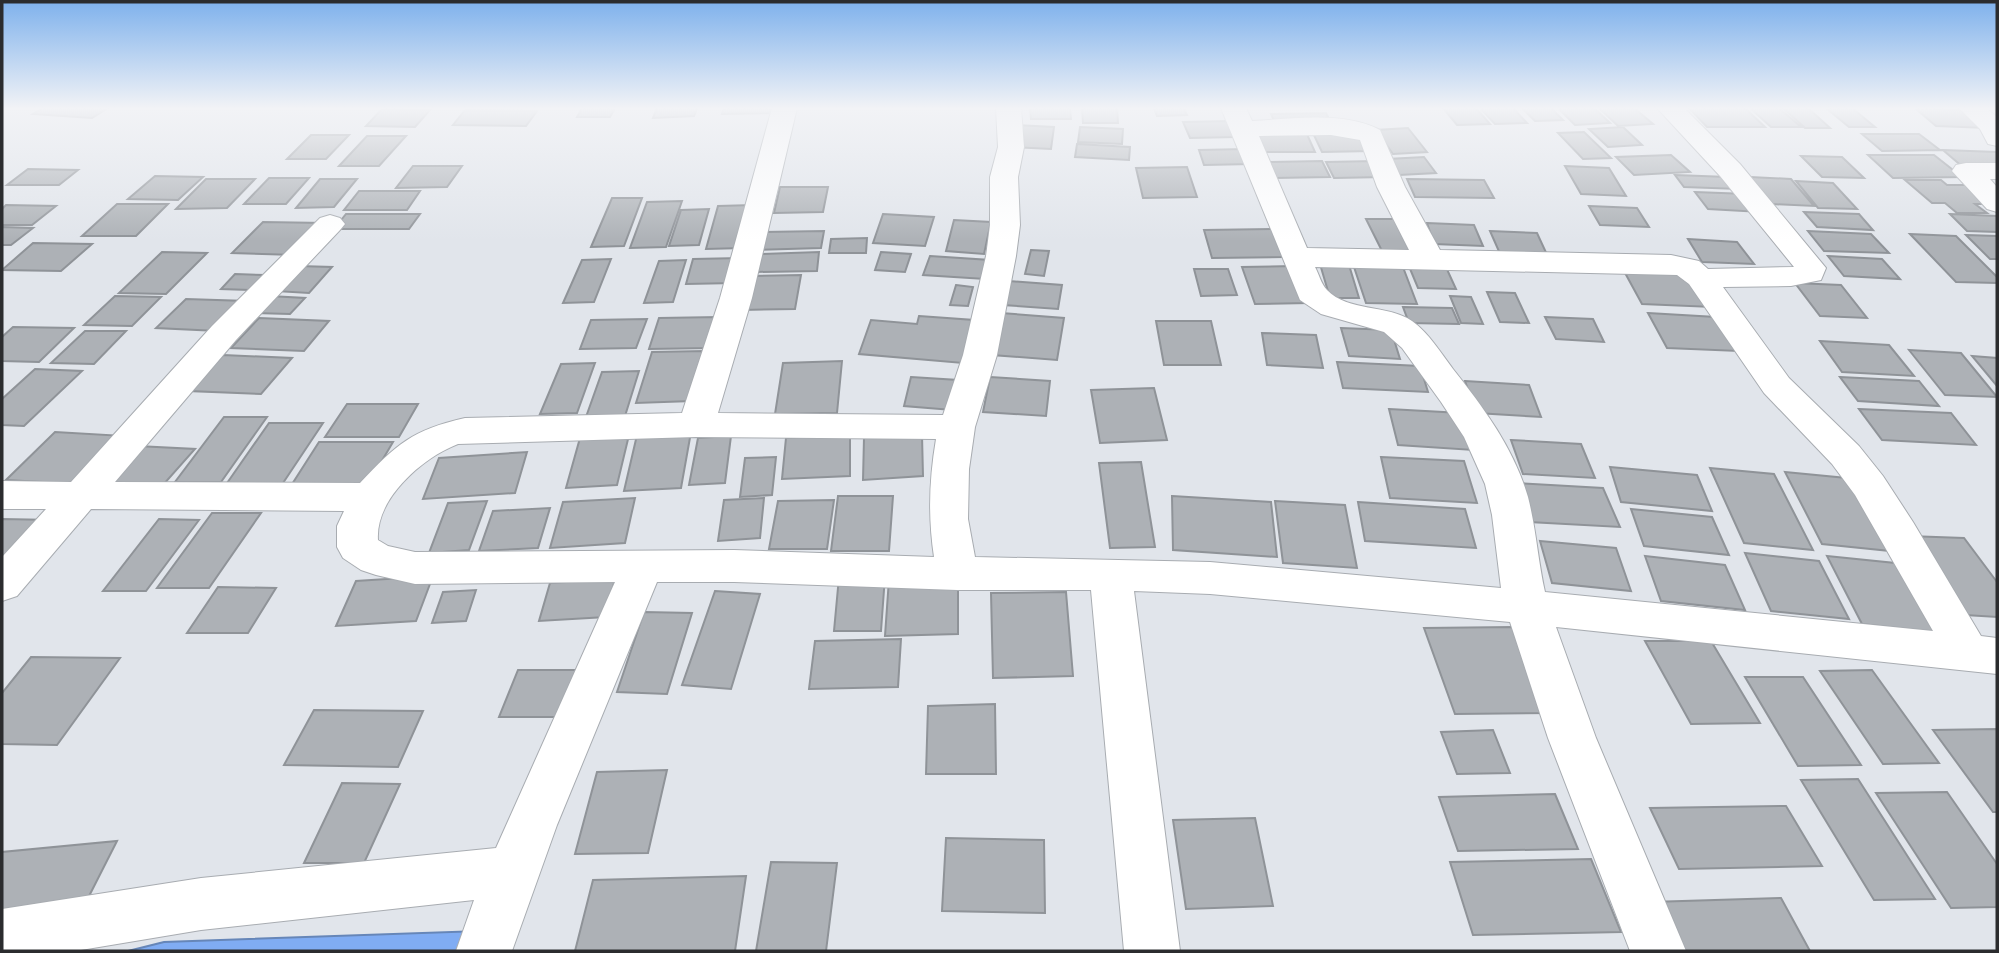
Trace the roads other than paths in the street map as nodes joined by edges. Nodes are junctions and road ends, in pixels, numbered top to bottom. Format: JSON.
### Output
{"nodes":[{"id":1,"x":773,"y":152,"type":"edge"},
{"id":2,"x":1010,"y":152,"type":"edge"},
{"id":3,"x":1253,"y":152,"type":"edge"},
{"id":4,"x":1377,"y":152,"type":"edge"},
{"id":5,"x":1713,"y":152,"type":"edge"},
{"id":6,"x":1997,"y":171,"type":"edge"},
{"id":7,"x":1997,"y":203,"type":"edge"},
{"id":8,"x":330,"y":224,"type":"dead end"},
{"id":9,"x":1297,"y":257,"type":"junction"},
{"id":10,"x":1429,"y":258,"type":"junction"},
{"id":11,"x":1701,"y":278,"type":"junction"},
{"id":12,"x":696,"y":425,"type":"junction"},
{"id":13,"x":957,"y":428,"type":"junction"},
{"id":14,"x":2,"y":495,"type":"edge"},
{"id":15,"x":80,"y":495,"type":"junction"},
{"id":16,"x":369,"y":498,"type":"junction"},
{"id":17,"x":642,"y":568,"type":"junction"},
{"id":18,"x":957,"y":574,"type":"junction"},
{"id":19,"x":1111,"y":574,"type":"junction"},
{"id":20,"x":2,"y":585,"type":"edge"},
{"id":21,"x":1527,"y":607,"type":"junction"},
{"id":22,"x":1982,"y":654,"type":"edge"},
{"id":23,"x":512,"y":871,"type":"junction"},
{"id":24,"x":2,"y":936,"type":"edge"},
{"id":25,"x":484,"y":951,"type":"edge"},
{"id":26,"x":1152,"y":951,"type":"edge"},
{"id":27,"x":1658,"y":951,"type":"edge"}],
"edges":[{"from":1,"to":12,"type":"street"},
{"from":2,"to":13,"type":"street"},
{"from":3,"to":9,"type":"street"},
{"from":4,"to":10,"type":"street"},
{"from":5,"to":11,"type":"street"},
{"from":6,"to":7,"type":"street"},
{"from":8,"to":15,"type":"street"},
{"from":9,"to":10,"type":"street"},
{"from":9,"to":21,"type":"street"},
{"from":10,"to":11,"type":"street"},
{"from":11,"to":22,"type":"street"},
{"from":12,"to":13,"type":"street"},
{"from":12,"to":16,"type":"street"},
{"from":13,"to":18,"type":"street"},
{"from":14,"to":15,"type":"street"},
{"from":15,"to":16,"type":"street"},
{"from":15,"to":20,"type":"street"},
{"from":16,"to":17,"type":"street"},
{"from":17,"to":18,"type":"street"},
{"from":17,"to":23,"type":"street"},
{"from":18,"to":19,"type":"street"},
{"from":19,"to":21,"type":"street"},
{"from":19,"to":26,"type":"street"},
{"from":21,"to":22,"type":"street"},
{"from":21,"to":27,"type":"street"},
{"from":23,"to":24,"type":"street"},
{"from":23,"to":25,"type":"street"}]}
